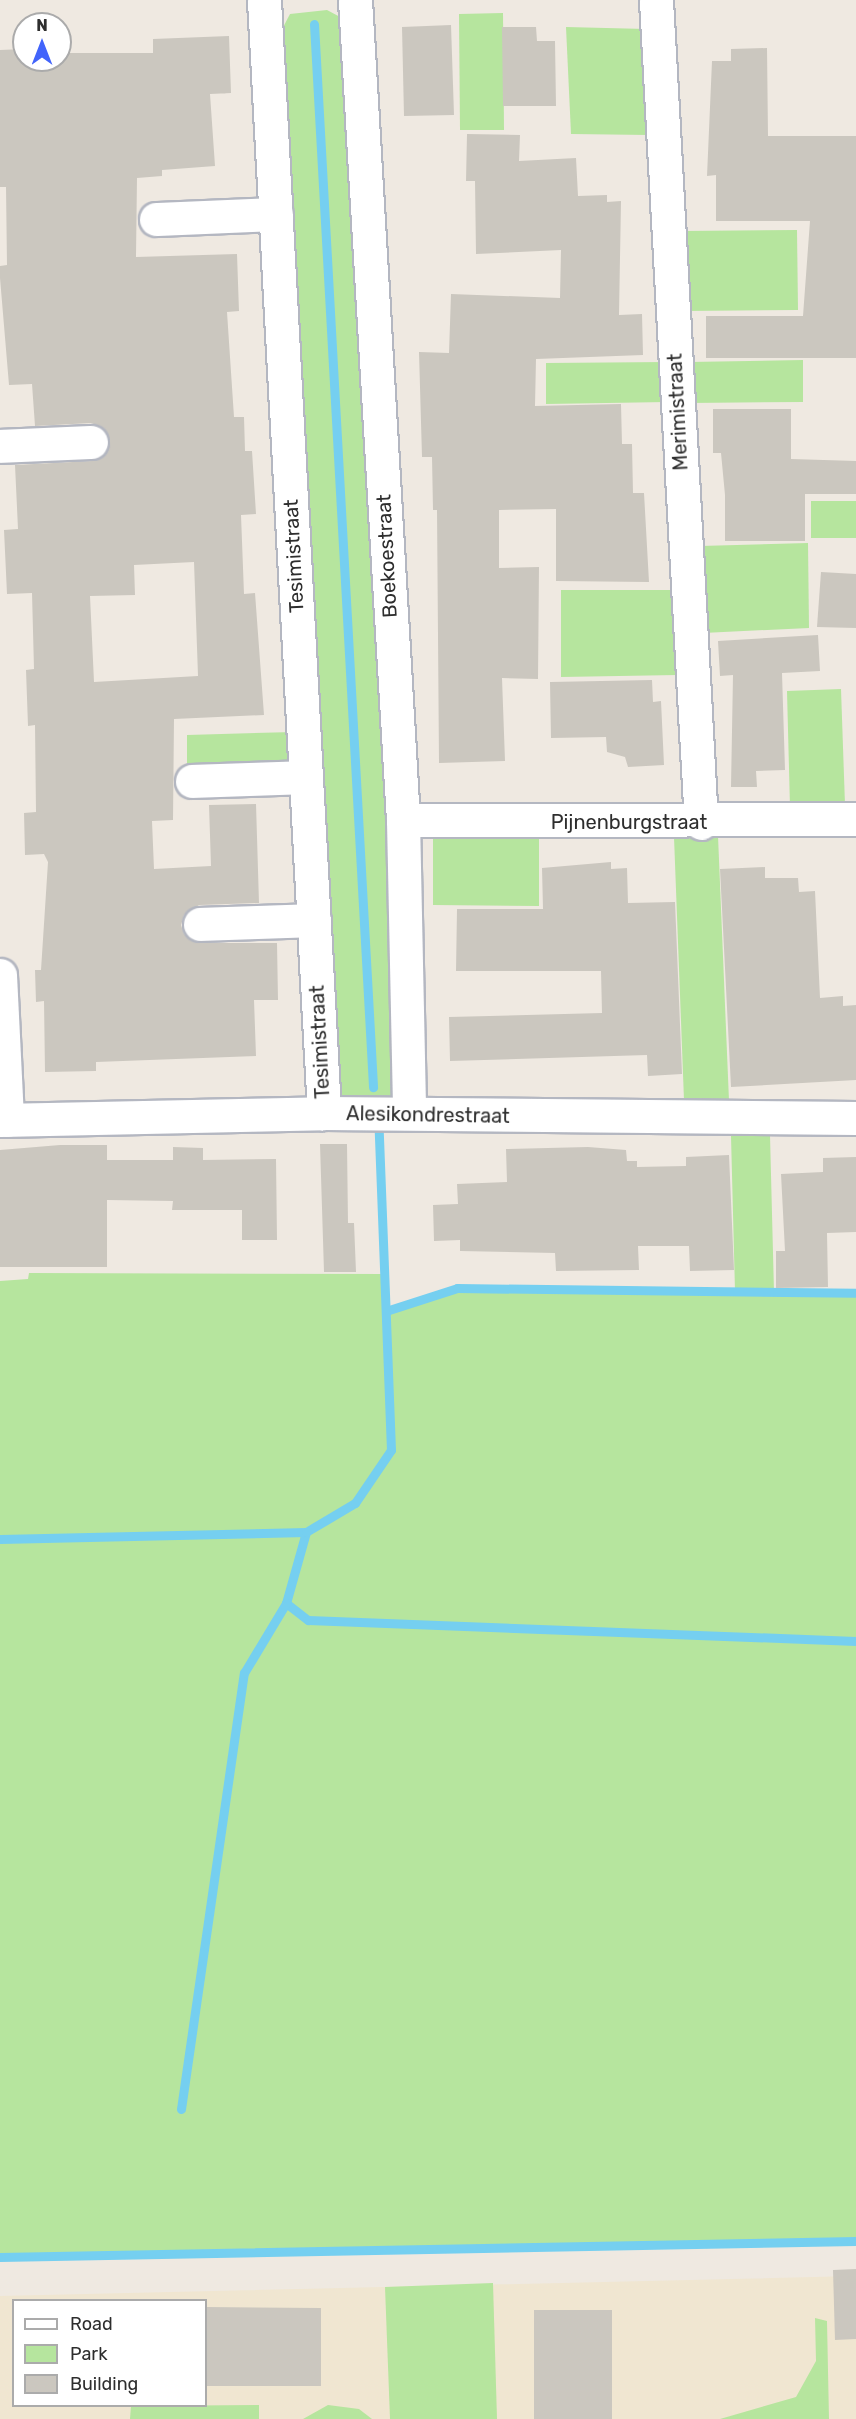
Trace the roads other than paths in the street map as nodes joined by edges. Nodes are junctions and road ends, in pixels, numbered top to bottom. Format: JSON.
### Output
{"nodes":[{"id":1,"x":264,"y":0,"type":"edge"},
{"id":2,"x":355,"y":0,"type":"edge"},
{"id":3,"x":656,"y":0,"type":"edge"},
{"id":4,"x":276,"y":213,"type":"junction"},
{"id":5,"x":156,"y":219,"type":"dead end"},
{"id":6,"x":91,"y":442,"type":"dead end"},
{"id":7,"x":0,"y":446,"type":"edge"},
{"id":8,"x":306,"y":777,"type":"junction"},
{"id":9,"x":192,"y":781,"type":"dead end"},
{"id":10,"x":856,"y":819,"type":"edge"},
{"id":11,"x":403,"y":820,"type":"junction"},
{"id":12,"x":701,"y":823,"type":"junction"},
{"id":13,"x":314,"y":920,"type":"junction"},
{"id":14,"x":200,"y":924,"type":"dead end"},
{"id":15,"x":0,"y":975,"type":"edge"},
{"id":16,"x":324,"y":1113,"type":"junction"},
{"id":17,"x":410,"y":1113,"type":"junction"},
{"id":18,"x":856,"y":1118,"type":"edge"},
{"id":19,"x":4,"y":1120,"type":"edge"}],
"edges":[{"from":1,"to":4,"type":"street","name":"Tesimistraat"},
{"from":2,"to":11,"type":"street","name":"Boekoestraat"},
{"from":3,"to":12,"type":"street","name":"Merimistraat"},
{"from":4,"to":5,"type":"street"},
{"from":4,"to":8,"type":"street","name":"Tesimistraat"},
{"from":6,"to":7,"type":"street"},
{"from":8,"to":9,"type":"street"},
{"from":8,"to":13,"type":"street","name":"Tesimistraat"},
{"from":10,"to":12,"type":"street","name":"Pijnenburgstraat"},
{"from":11,"to":12,"type":"street","name":"Pijnenburgstraat"},
{"from":11,"to":17,"type":"street","name":"Boekoestraat"},
{"from":13,"to":14,"type":"street"},
{"from":13,"to":16,"type":"street","name":"Tesimistraat"},
{"from":15,"to":19,"type":"street"},
{"from":16,"to":17,"type":"street","name":"Alesikondrestraat"},
{"from":16,"to":19,"type":"street","name":"Alesikondrestraat"},
{"from":17,"to":18,"type":"street","name":"Alesikondrestraat"}]}
